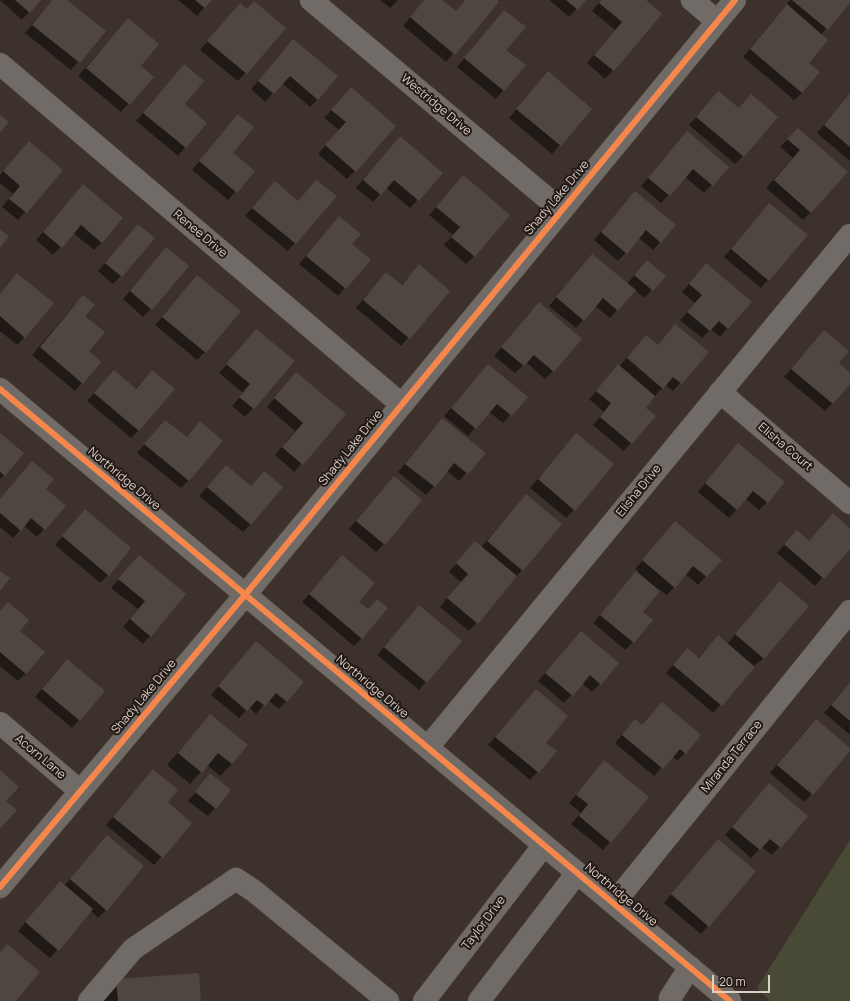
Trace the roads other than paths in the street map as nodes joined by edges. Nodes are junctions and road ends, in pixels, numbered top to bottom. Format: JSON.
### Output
{"nodes":[{"id":1,"x":311,"y":0,"type":"edge"},
{"id":2,"x":692,"y":0,"type":"edge"},
{"id":3,"x":735,"y":0,"type":"edge"},
{"id":4,"x":717,"y":21,"type":"junction"},
{"id":5,"x":0,"y":64,"type":"edge"},
{"id":6,"x":561,"y":210,"type":"junction"},
{"id":7,"x":850,"y":235,"type":"edge"},
{"id":8,"x":0,"y":389,"type":"edge"},
{"id":9,"x":720,"y":392,"type":"junction"},
{"id":10,"x":401,"y":404,"type":"junction"},
{"id":11,"x":850,"y":503,"type":"edge"},
{"id":12,"x":245,"y":595,"type":"junction"},
{"id":13,"x":850,"y":612,"type":"edge"},
{"id":14,"x":0,"y":723,"type":"edge"},
{"id":15,"x":428,"y":747,"type":"junction"},
{"id":16,"x":80,"y":791,"type":"junction"},
{"id":17,"x":544,"y":845,"type":"junction"},
{"id":18,"x":577,"y":873,"type":"junction"},
{"id":19,"x":0,"y":887,"type":"edge"},
{"id":20,"x":614,"y":903,"type":"junction"},
{"id":21,"x":690,"y":967,"type":"junction"},
{"id":22,"x":381,"y":999,"type":"edge"},
{"id":23,"x":669,"y":1000,"type":"edge"},
{"id":24,"x":89,"y":1001,"type":"edge"},
{"id":25,"x":424,"y":1001,"type":"edge"},
{"id":26,"x":479,"y":1001,"type":"edge"},
{"id":27,"x":730,"y":1001,"type":"edge"}],
"edges":[{"from":1,"to":6,"type":"street","name":"Westridge Drive"},
{"from":2,"to":4,"type":"street"},
{"from":3,"to":4,"type":"street","name":"Shady Lake Drive"},
{"from":4,"to":6,"type":"street","name":"Shady Lake Drive"},
{"from":5,"to":10,"type":"street","name":"Renee Drive"},
{"from":6,"to":10,"type":"street","name":"Shady Lake Drive"},
{"from":7,"to":9,"type":"street","name":"Elisha Drive"},
{"from":8,"to":12,"type":"street","name":"Northridge Drive"},
{"from":9,"to":11,"type":"street","name":"Elisha Court"},
{"from":9,"to":15,"type":"street","name":"Elisha Drive"},
{"from":10,"to":12,"type":"street","name":"Shady Lake Drive"},
{"from":12,"to":15,"type":"street","name":"Northridge Drive"},
{"from":12,"to":16,"type":"street","name":"Shady Lake Drive"},
{"from":13,"to":20,"type":"street","name":"Miranda Terrace"},
{"from":14,"to":16,"type":"street","name":"Acorn Lane"},
{"from":15,"to":17,"type":"street","name":"Northridge Drive"},
{"from":16,"to":19,"type":"street","name":"Shady Lake Drive"},
{"from":17,"to":18,"type":"street","name":"Northridge Drive"},
{"from":17,"to":25,"type":"street","name":"Taylor Drive"},
{"from":18,"to":20,"type":"street","name":"Northridge Drive"},
{"from":18,"to":26,"type":"street"},
{"from":20,"to":21,"type":"street","name":"Northridge Drive"},
{"from":21,"to":23,"type":"street"},
{"from":21,"to":27,"type":"street","name":"Northridge Drive"},
{"from":22,"to":24,"type":"street"}]}
